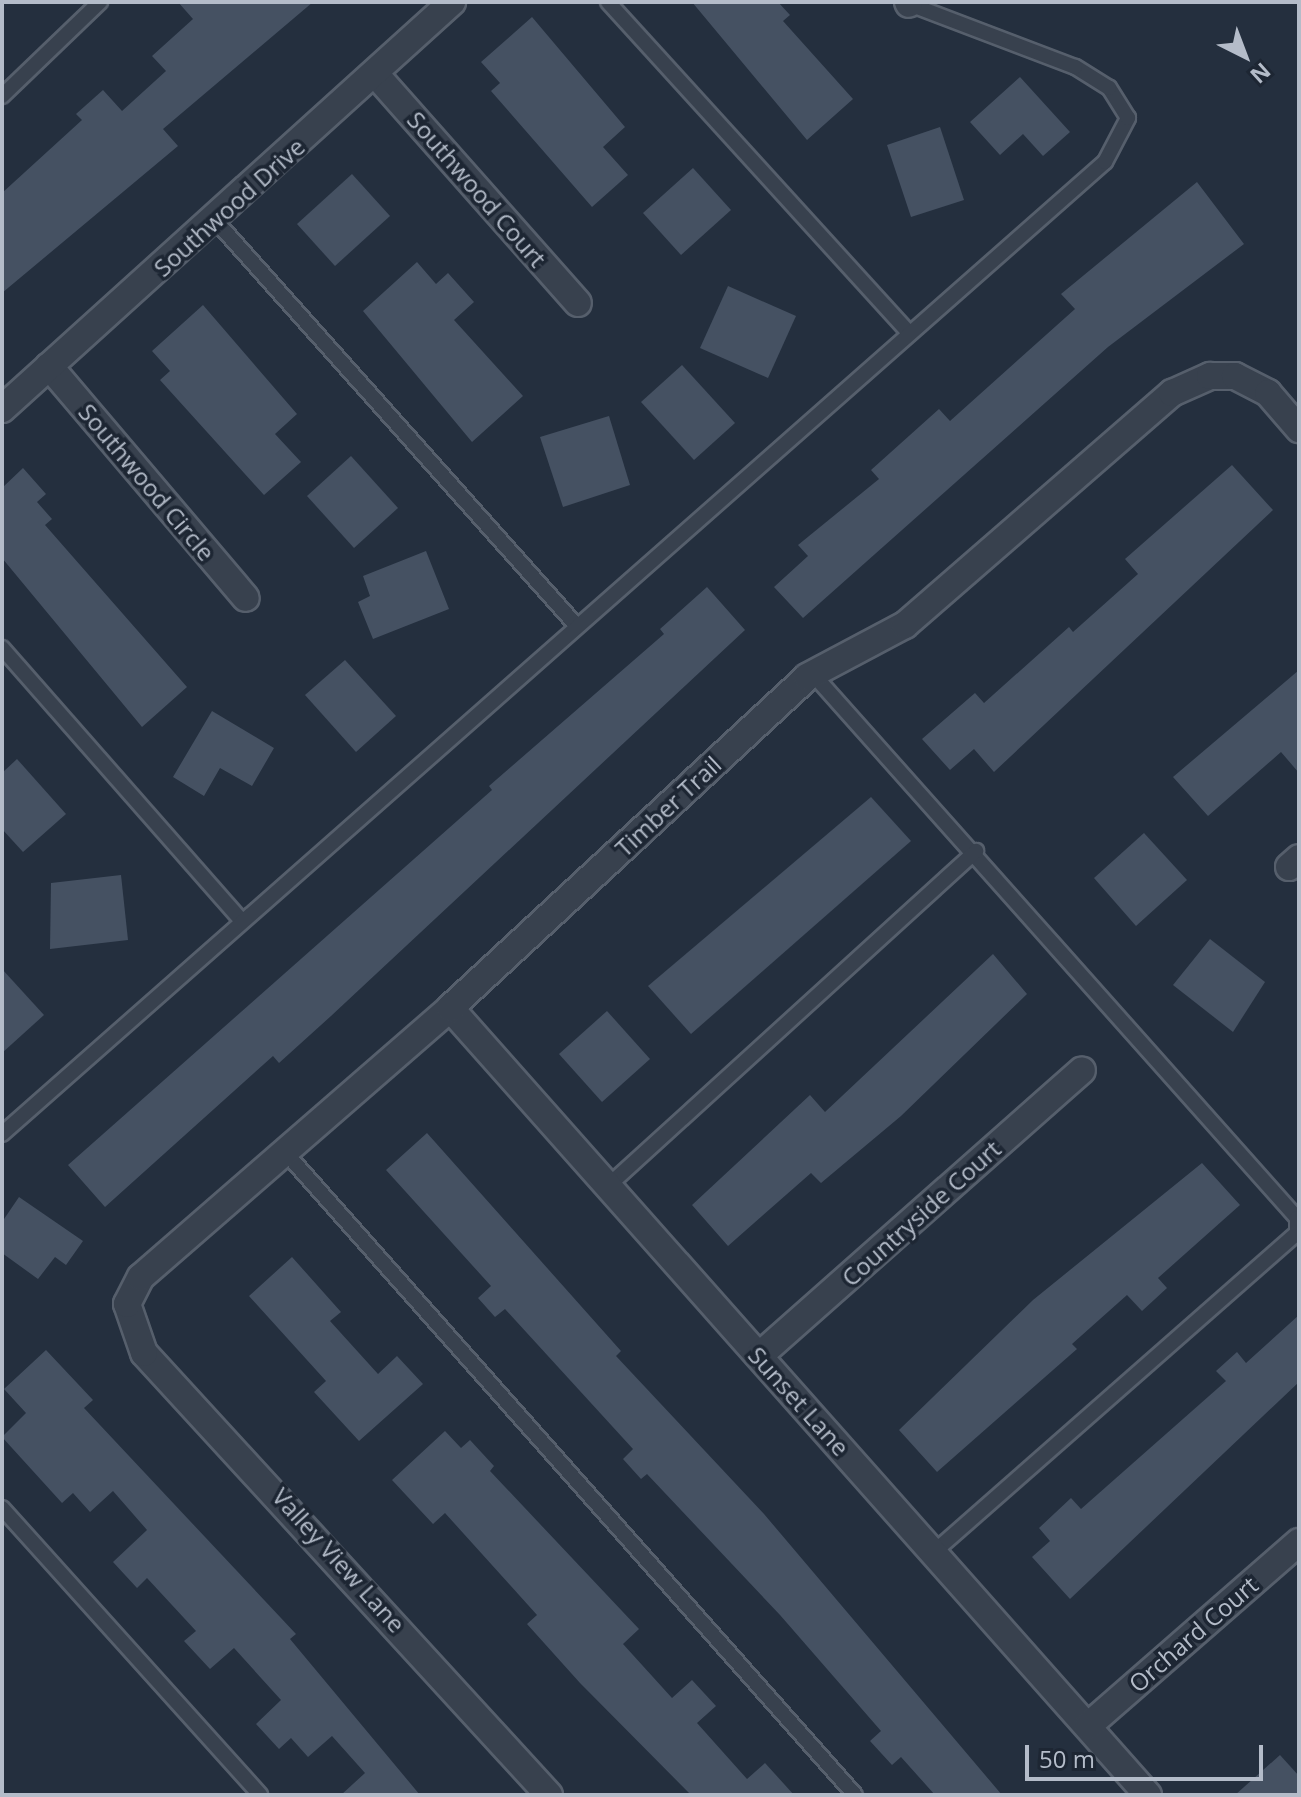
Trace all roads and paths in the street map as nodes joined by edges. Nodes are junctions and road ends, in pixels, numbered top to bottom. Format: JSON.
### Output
{"nodes":[{"id":1,"x":100,"y":2,"type":"edge"},
{"id":2,"x":452,"y":2,"type":"edge"},
{"id":3,"x":608,"y":2,"type":"edge"},
{"id":4,"x":908,"y":3,"type":"edge"},
{"id":5,"x":377,"y":76,"type":"junction"},
{"id":6,"x":2,"y":96,"type":"edge"},
{"id":7,"x":214,"y":219,"type":"junction"},
{"id":8,"x":578,"y":303,"type":"dead end"},
{"id":9,"x":908,"y":332,"type":"junction"},
{"id":10,"x":49,"y":366,"type":"junction"},
{"id":11,"x":2,"y":409,"type":"edge"},
{"id":12,"x":1299,"y":429,"type":"edge"},
{"id":13,"x":246,"y":598,"type":"dead end"},
{"id":14,"x":576,"y":625,"type":"junction"},
{"id":15,"x":2,"y":648,"type":"edge"},
{"id":16,"x":812,"y":673,"type":"junction"},
{"id":17,"x":976,"y":851,"type":"junction"},
{"id":18,"x":242,"y":921,"type":"junction"},
{"id":19,"x":450,"y":1008,"type":"junction"},
{"id":20,"x":1082,"y":1070,"type":"dead end"},
{"id":21,"x":2,"y":1134,"type":"edge"},
{"id":22,"x":285,"y":1152,"type":"junction"},
{"id":23,"x":608,"y":1186,"type":"junction"},
{"id":24,"x":130,"y":1325,"type":"joint"},
{"id":25,"x":759,"y":1356,"type":"junction"},
{"id":26,"x":2,"y":1508,"type":"edge"},
{"id":27,"x":1299,"y":1542,"type":"edge"},
{"id":28,"x":934,"y":1552,"type":"junction"},
{"id":29,"x":1088,"y":1726,"type":"junction"},
{"id":30,"x":260,"y":1795,"type":"edge"},
{"id":31,"x":549,"y":1795,"type":"edge"},
{"id":32,"x":855,"y":1795,"type":"edge"},
{"id":33,"x":1148,"y":1795,"type":"edge"}],
"edges":[{"from":1,"to":6,"type":"lane"},
{"from":2,"to":5,"type":"street","name":"Southwood Drive"},
{"from":3,"to":9,"type":"lane"},
{"from":4,"to":9,"type":"lane"},
{"from":5,"to":7,"type":"street","name":"Southwood Drive"},
{"from":5,"to":8,"type":"street","name":"Southwood Court"},
{"from":7,"to":10,"type":"street","name":"Southwood Drive"},
{"from":7,"to":14,"type":"lane"},
{"from":9,"to":14,"type":"lane"},
{"from":10,"to":11,"type":"street","name":"Southwood Drive"},
{"from":10,"to":13,"type":"street","name":"Southwood Circle"},
{"from":12,"to":16,"type":"street","name":"Timber Trail"},
{"from":14,"to":18,"type":"lane"},
{"from":15,"to":18,"type":"lane"},
{"from":16,"to":17,"type":"lane"},
{"from":16,"to":19,"type":"street","name":"Timber Trail"},
{"from":17,"to":23,"type":"lane"},
{"from":17,"to":28,"type":"lane"},
{"from":18,"to":21,"type":"lane"},
{"from":19,"to":22,"type":"street","name":"Timber Trail"},
{"from":19,"to":23,"type":"street","name":"Sunset Lane"},
{"from":20,"to":25,"type":"street","name":"Countryside Court"},
{"from":22,"to":24,"type":"street","name":"Timber Trail"},
{"from":22,"to":32,"type":"lane"},
{"from":23,"to":25,"type":"street","name":"Sunset Lane"},
{"from":24,"to":31,"type":"street","name":"Valley View Lane"},
{"from":25,"to":28,"type":"street","name":"Sunset Lane"},
{"from":26,"to":30,"type":"lane"},
{"from":27,"to":29,"type":"street","name":"Orchard Court"},
{"from":28,"to":29,"type":"street","name":"Sunset Lane"},
{"from":29,"to":33,"type":"street","name":"Sunset Lane"}]}
